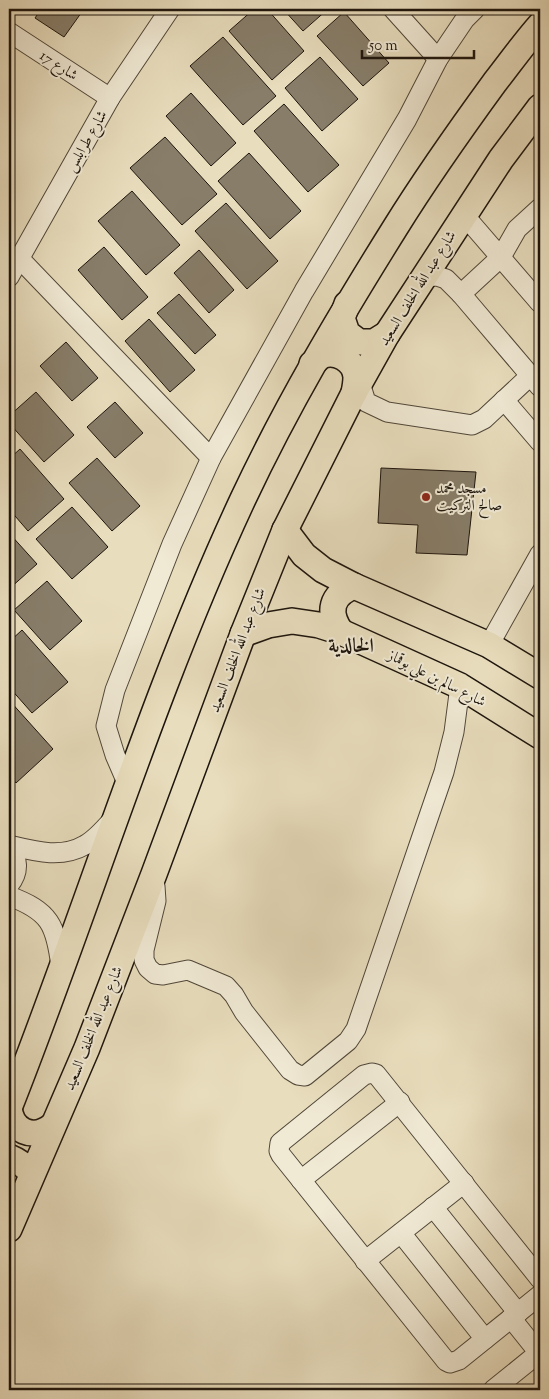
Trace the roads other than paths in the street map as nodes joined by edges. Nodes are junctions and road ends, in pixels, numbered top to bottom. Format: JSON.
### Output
{"nodes":[{"id":1,"x":170,"y":9,"type":"edge"},
{"id":2,"x":393,"y":9,"type":"edge"},
{"id":3,"x":475,"y":9,"type":"edge"},
{"id":4,"x":540,"y":25,"type":"edge"},
{"id":5,"x":9,"y":32,"type":"edge"},
{"id":6,"x":438,"y":59,"type":"junction"},
{"id":7,"x":110,"y":98,"type":"junction"},
{"id":8,"x":540,"y":108,"type":"edge"},
{"id":9,"x":540,"y":208,"type":"edge"},
{"id":10,"x":464,"y":215,"type":"junction"},
{"id":11,"x":501,"y":257,"type":"junction"},
{"id":12,"x":19,"y":258,"type":"junction"},
{"id":13,"x":9,"y":277,"type":"edge"},
{"id":14,"x":423,"y":277,"type":"junction"},
{"id":15,"x":461,"y":294,"type":"junction"},
{"id":16,"x":540,"y":303,"type":"edge"},
{"id":17,"x":347,"y":304,"type":"junction"},
{"id":18,"x":387,"y":334,"type":"junction"},
{"id":19,"x":312,"y":364,"type":"junction"},
{"id":20,"x":535,"y":382,"type":"edge"},
{"id":21,"x":357,"y":388,"type":"junction"},
{"id":22,"x":504,"y":400,"type":"junction"},
{"id":23,"x":540,"y":442,"type":"edge"},
{"id":24,"x":211,"y":458,"type":"junction"},
{"id":25,"x":285,"y":530,"type":"junction"},
{"id":26,"x":540,"y":554,"type":"edge"},
{"id":27,"x":354,"y":586,"type":"junction"},
{"id":28,"x":341,"y":632,"type":"junction"},
{"id":29,"x":242,"y":634,"type":"junction"},
{"id":30,"x":489,"y":645,"type":"junction"},
{"id":31,"x":540,"y":676,"type":"edge"},
{"id":32,"x":460,"y":686,"type":"junction"},
{"id":33,"x":540,"y":736,"type":"edge"},
{"id":34,"x":128,"y":785,"type":"junction"},
{"id":35,"x":117,"y":816,"type":"junction"},
{"id":36,"x":9,"y":845,"type":"edge"},
{"id":37,"x":154,"y":874,"type":"junction"},
{"id":38,"x":9,"y":885,"type":"edge"},
{"id":39,"x":9,"y":896,"type":"edge"},
{"id":40,"x":62,"y":972,"type":"junction"},
{"id":41,"x":400,"y":1102,"type":"junction"},
{"id":42,"x":9,"y":1107,"type":"edge"},
{"id":43,"x":52,"y":1126,"type":"junction"},
{"id":44,"x":9,"y":1157,"type":"edge"},
{"id":45,"x":32,"y":1174,"type":"junction"},
{"id":46,"x":301,"y":1180,"type":"junction"},
{"id":47,"x":464,"y":1183,"type":"junction"},
{"id":48,"x":433,"y":1207,"type":"junction"},
{"id":49,"x":9,"y":1229,"type":"edge"},
{"id":50,"x":401,"y":1233,"type":"junction"},
{"id":51,"x":365,"y":1261,"type":"junction"},
{"id":52,"x":540,"y":1279,"type":"edge"},
{"id":53,"x":540,"y":1295,"type":"edge"},
{"id":54,"x":514,"y":1316,"type":"junction"},
{"id":55,"x":485,"y":1339,"type":"junction"},
{"id":56,"x":540,"y":1353,"type":"edge"},
{"id":57,"x":493,"y":1390,"type":"edge"}],
"edges":[{"from":1,"to":7,"type":"street","name":"شارع طرابلس"},
{"from":2,"to":6,"type":"street"},
{"from":3,"to":6,"type":"street"},
{"from":4,"to":17,"type":"main road"},
{"from":5,"to":7,"type":"street","name":"شارع 17"},
{"from":6,"to":24,"type":"street"},
{"from":7,"to":12,"type":"street","name":"شارع طرابلس"},
{"from":8,"to":10,"type":"main road","name":"شارع عبد الله الخلف السعيد"},
{"from":9,"to":11,"type":"street"},
{"from":10,"to":11,"type":"street"},
{"from":10,"to":14,"type":"main road","name":"شارع عبد الله الخلف السعيد"},
{"from":11,"to":15,"type":"street"},
{"from":11,"to":16,"type":"street"},
{"from":12,"to":13,"type":"street","name":"شارع طرابلس"},
{"from":12,"to":24,"type":"street"},
{"from":14,"to":15,"type":"street"},
{"from":14,"to":18,"type":"main road","name":"شارع عبد الله الخلف السعيد"},
{"from":15,"to":20,"type":"street"},
{"from":17,"to":18,"type":"main road"},
{"from":17,"to":19,"type":"main road"},
{"from":18,"to":21,"type":"main road","name":"شارع عبد الله الخلف السعيد"},
{"from":19,"to":21,"type":"main road"},
{"from":19,"to":34,"type":"main road"},
{"from":20,"to":22,"type":"street"},
{"from":21,"to":22,"type":"street"},
{"from":21,"to":25,"type":"main road","name":"شارع عبد الله الخلف السعيد"},
{"from":22,"to":23,"type":"street"},
{"from":24,"to":34,"type":"street"},
{"from":25,"to":27,"type":"main road"},
{"from":25,"to":29,"type":"main road","name":"شارع عبد الله الخلف السعيد"},
{"from":26,"to":30,"type":"street"},
{"from":27,"to":28,"type":"main road"},
{"from":27,"to":30,"type":"main road"},
{"from":28,"to":29,"type":"main road","name":"شارع سالم بن علي بوقماز"},
{"from":28,"to":32,"type":"main road","name":"شارع سالم بن علي بوقماز"},
{"from":29,"to":37,"type":"main road","name":"شارع عبد الله الخلف السعيد"},
{"from":30,"to":31,"type":"main road"},
{"from":32,"to":33,"type":"main road","name":"شارع سالم بن علي بوقماز"},
{"from":32,"to":37,"type":"street"},
{"from":34,"to":35,"type":"main road"},
{"from":35,"to":36,"type":"street"},
{"from":35,"to":40,"type":"main road"},
{"from":36,"to":38,"type":"street"},
{"from":37,"to":43,"type":"main road","name":"شارع عبد الله الخلف السعيد"},
{"from":39,"to":40,"type":"street"},
{"from":40,"to":42,"type":"main road"},
{"from":41,"to":46,"type":"street"},
{"from":41,"to":46,"type":"street"},
{"from":41,"to":47,"type":"street"},
{"from":42,"to":43,"type":"main road"},
{"from":43,"to":45,"type":"main road","name":"شارع عبد الله الخلف السعيد"},
{"from":44,"to":45,"type":"main road"},
{"from":45,"to":49,"type":"main road","name":"شارع عبد الله الخلف السعيد"},
{"from":46,"to":51,"type":"street"},
{"from":47,"to":48,"type":"street"},
{"from":47,"to":52,"type":"street"},
{"from":48,"to":50,"type":"street"},
{"from":48,"to":54,"type":"street"},
{"from":50,"to":51,"type":"street"},
{"from":50,"to":55,"type":"street"},
{"from":51,"to":55,"type":"street"},
{"from":53,"to":54,"type":"street"},
{"from":54,"to":55,"type":"street"},
{"from":54,"to":56,"type":"street"},
{"from":56,"to":57,"type":"street"}]}
